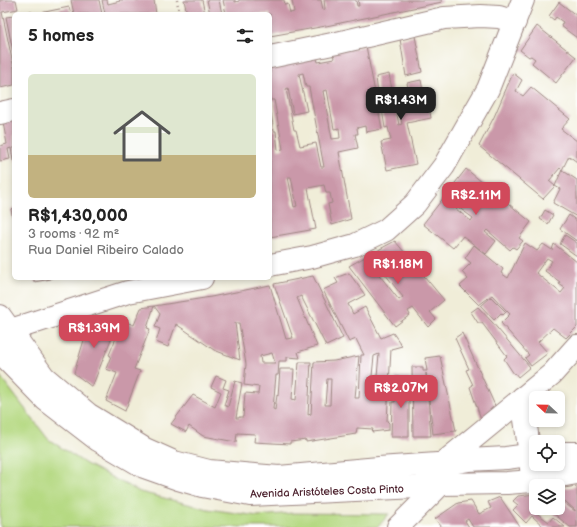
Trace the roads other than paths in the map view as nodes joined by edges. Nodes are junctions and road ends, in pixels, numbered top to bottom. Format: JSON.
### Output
{"nodes":[{"id":1,"x":523,"y":0,"type":"edge"},
{"id":2,"x":515,"y":22,"type":"junction"},
{"id":3,"x":272,"y":57,"type":"edge"},
{"id":4,"x":12,"y":110,"type":"edge"},
{"id":5,"x":0,"y":113,"type":"edge"},
{"id":6,"x":272,"y":265,"type":"edge"},
{"id":7,"x":191,"y":280,"type":"edge"},
{"id":8,"x":4,"y":330,"type":"edge"},
{"id":9,"x":577,"y":346,"type":"edge"},
{"id":10,"x":0,"y":353,"type":"edge"},
{"id":11,"x":522,"y":398,"type":"junction"},
{"id":12,"x":529,"y":435,"type":"edge"},
{"id":13,"x":577,"y":453,"type":"edge"},
{"id":14,"x":565,"y":454,"type":"edge"},
{"id":15,"x":529,"y":455,"type":"edge"},
{"id":16,"x":441,"y":469,"type":"junction"},
{"id":17,"x":577,"y":473,"type":"edge"},
{"id":18,"x":547,"y":479,"type":"edge"},
{"id":19,"x":529,"y":482,"type":"edge"},
{"id":20,"x":418,"y":487,"type":"junction"},
{"id":21,"x":401,"y":524,"type":"edge"}],
"edges":[{"from":1,"to":2,"type":"street"},
{"from":2,"to":3,"type":"street"},
{"from":2,"to":6,"type":"street"},
{"from":4,"to":5,"type":"street"},
{"from":7,"to":8,"type":"street"},
{"from":8,"to":16,"type":"street","name":"Avenida Aristóteles Costa Pinto"},
{"from":9,"to":11,"type":"street"},
{"from":10,"to":20,"type":"street","name":"Avenida Aristóteles Costa Pinto"},
{"from":11,"to":12,"type":"street"},
{"from":11,"to":16,"type":"street"},
{"from":13,"to":14,"type":"street"},
{"from":15,"to":16,"type":"street","name":"Avenida Aristóteles Costa Pinto"},
{"from":16,"to":19,"type":"street","name":"Avenida Aristóteles Costa Pinto"},
{"from":16,"to":20,"type":"street"},
{"from":16,"to":21,"type":"street"},
{"from":17,"to":18,"type":"street","name":"Avenida Aristóteles Costa Pinto"},
{"from":20,"to":21,"type":"street"}]}
